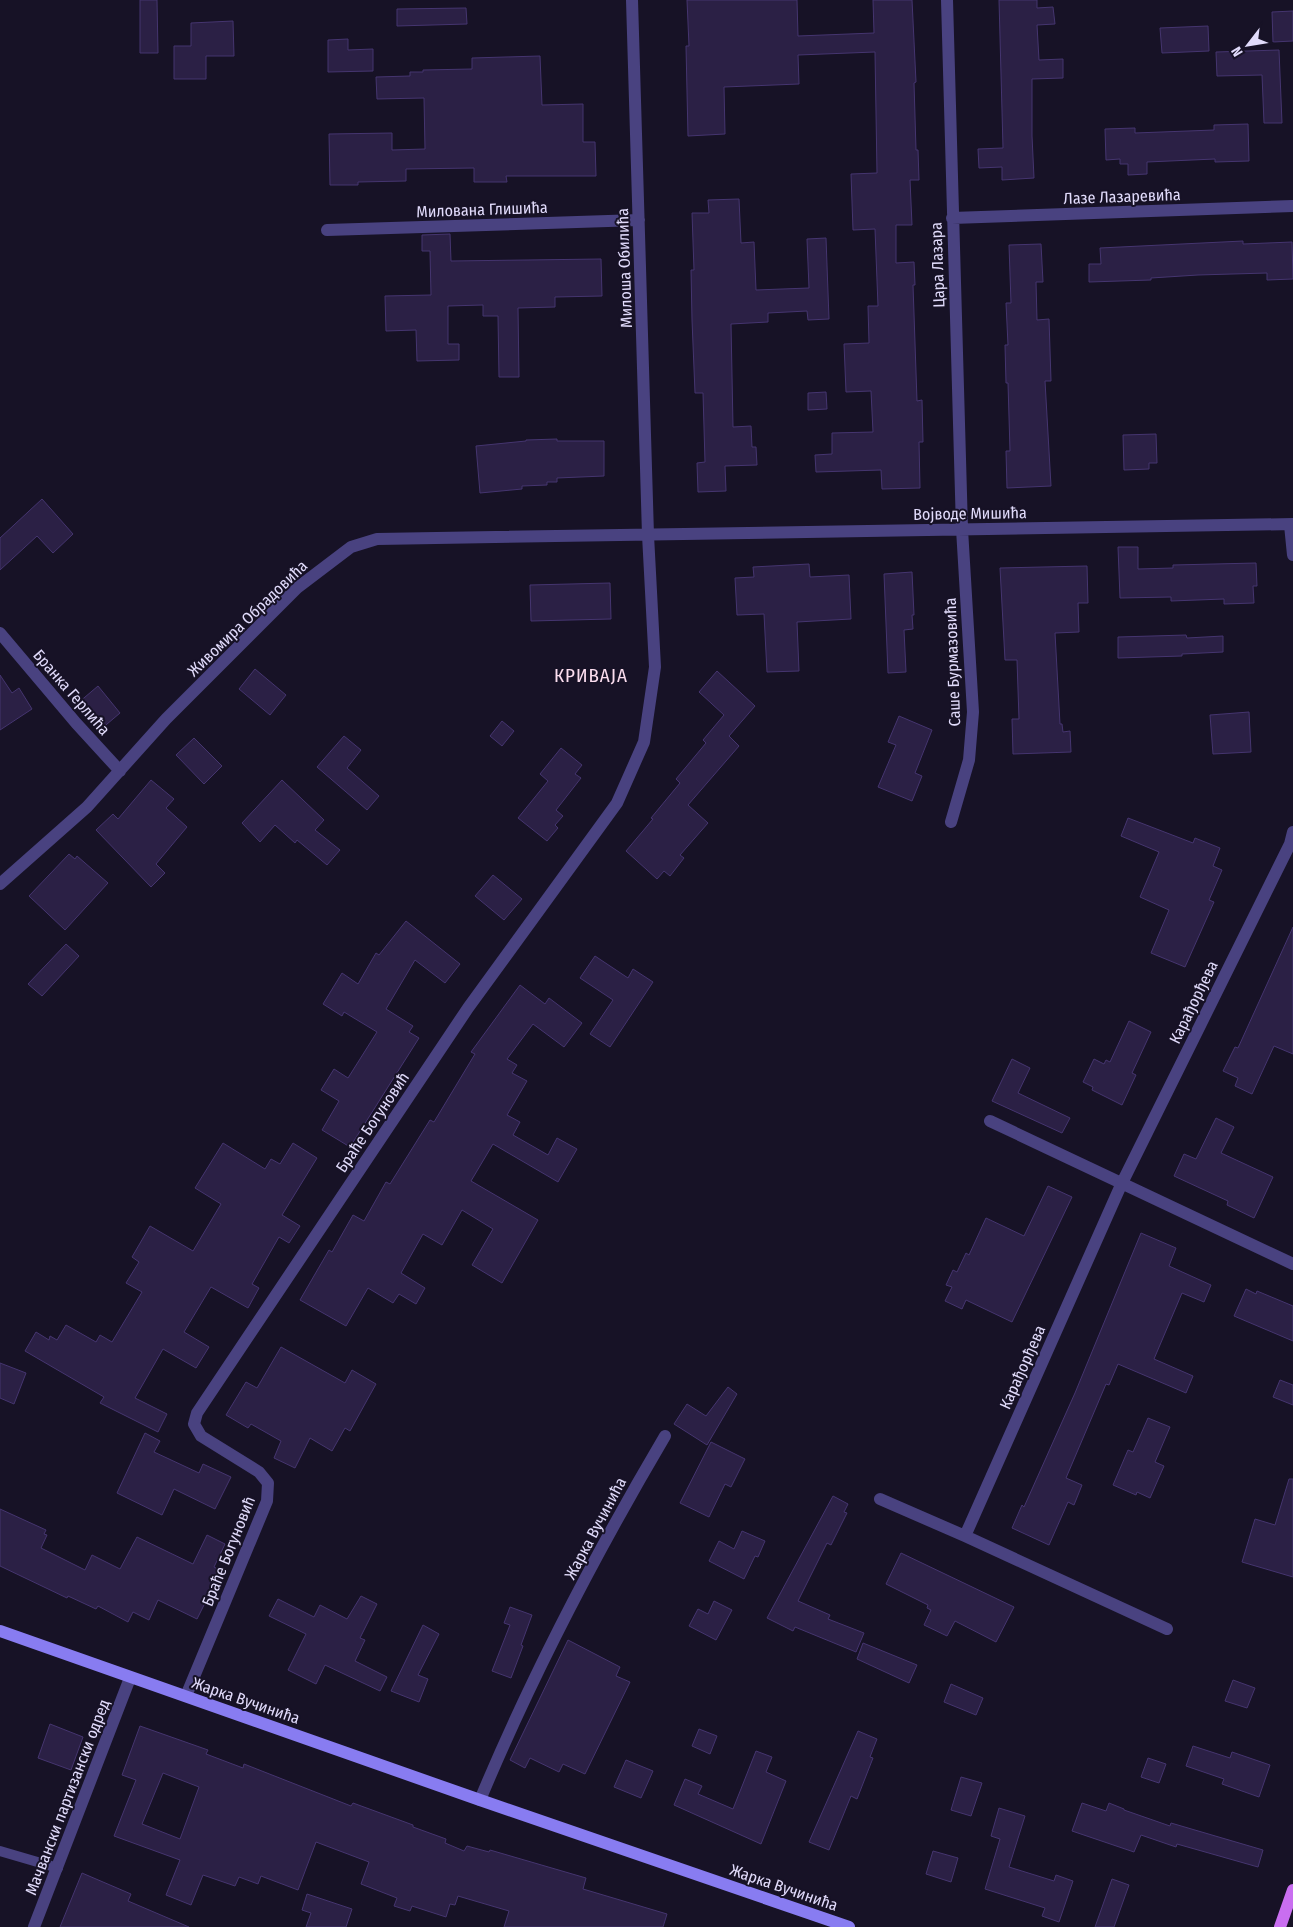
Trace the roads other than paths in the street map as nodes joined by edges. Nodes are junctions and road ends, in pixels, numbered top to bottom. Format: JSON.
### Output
{"nodes":[{"id":1,"x":632,"y":0,"type":"edge"},
{"id":2,"x":947,"y":0,"type":"edge"},
{"id":3,"x":1293,"y":206,"type":"edge"},
{"id":4,"x":952,"y":218,"type":"junction"},
{"id":5,"x":639,"y":220,"type":"junction"},
{"id":6,"x":326,"y":230,"type":"dead end"},
{"id":7,"x":1291,"y":524,"type":"edge"},
{"id":8,"x":962,"y":529,"type":"junction"},
{"id":9,"x":648,"y":535,"type":"junction"},
{"id":10,"x":1293,"y":555,"type":"edge"},
{"id":11,"x":0,"y":633,"type":"edge"},
{"id":12,"x":120,"y":771,"type":"junction"},
{"id":13,"x":951,"y":822,"type":"dead end"},
{"id":14,"x":1293,"y":832,"type":"edge"},
{"id":15,"x":0,"y":884,"type":"edge"},
{"id":16,"x":990,"y":1121,"type":"dead end"},
{"id":17,"x":1121,"y":1184,"type":"junction"},
{"id":18,"x":1293,"y":1264,"type":"edge"},
{"id":19,"x":665,"y":1436,"type":"dead end"},
{"id":20,"x":880,"y":1499,"type":"dead end"},
{"id":21,"x":965,"y":1536,"type":"junction"},
{"id":22,"x":1167,"y":1629,"type":"dead end"},
{"id":23,"x":0,"y":1631,"type":"edge"},
{"id":24,"x":130,"y":1678,"type":"junction"},
{"id":25,"x":186,"y":1696,"type":"junction"},
{"id":26,"x":480,"y":1800,"type":"junction"},
{"id":27,"x":0,"y":1851,"type":"edge"},
{"id":28,"x":58,"y":1868,"type":"junction"},
{"id":29,"x":1293,"y":1890,"type":"edge"},
{"id":30,"x":34,"y":1927,"type":"edge"},
{"id":31,"x":849,"y":1927,"type":"edge"},
{"id":32,"x":1280,"y":1927,"type":"edge"}],
"edges":[{"from":1,"to":5,"type":"street","name":"Милоша Обилића"},
{"from":2,"to":4,"type":"street","name":"Цара Лазара"},
{"from":3,"to":4,"type":"street","name":"Лазе Лазаревића"},
{"from":4,"to":8,"type":"street","name":"Цара Лазара"},
{"from":5,"to":6,"type":"street","name":"Милована Глишића"},
{"from":5,"to":9,"type":"street","name":"Милоша Обилића"},
{"from":7,"to":8,"type":"street","name":"Војводе Мишића"},
{"from":7,"to":10,"type":"street"},
{"from":8,"to":9,"type":"street","name":"Војводе Мишића"},
{"from":8,"to":13,"type":"street","name":"Саше Бурмазовића"},
{"from":9,"to":12,"type":"street","name":"Живомира Обрадовића"},
{"from":9,"to":25,"type":"street","name":"Браће Богуновић"},
{"from":11,"to":12,"type":"street","name":"Бранка Герлића"},
{"from":12,"to":15,"type":"street","name":"Живомира Обрадовића"},
{"from":14,"to":17,"type":"street","name":"Карађорђева"},
{"from":16,"to":17,"type":"street"},
{"from":17,"to":18,"type":"street"},
{"from":17,"to":21,"type":"street","name":"Карађорђева"},
{"from":19,"to":26,"type":"street","name":"Жарка Вучинића"},
{"from":20,"to":21,"type":"street"},
{"from":21,"to":22,"type":"street"},
{"from":23,"to":24,"type":"street","name":"Жарка Вучинића"},
{"from":24,"to":25,"type":"street","name":"Жарка Вучинића"},
{"from":24,"to":28,"type":"street","name":"Мачвански партизански одред"},
{"from":25,"to":26,"type":"street","name":"Жарка Вучинића"},
{"from":26,"to":31,"type":"street","name":"Жарка Вучинића"},
{"from":27,"to":28,"type":"lane"},
{"from":28,"to":30,"type":"street","name":"Мачвански партизански одред"},
{"from":29,"to":32,"type":"main road"}]}
